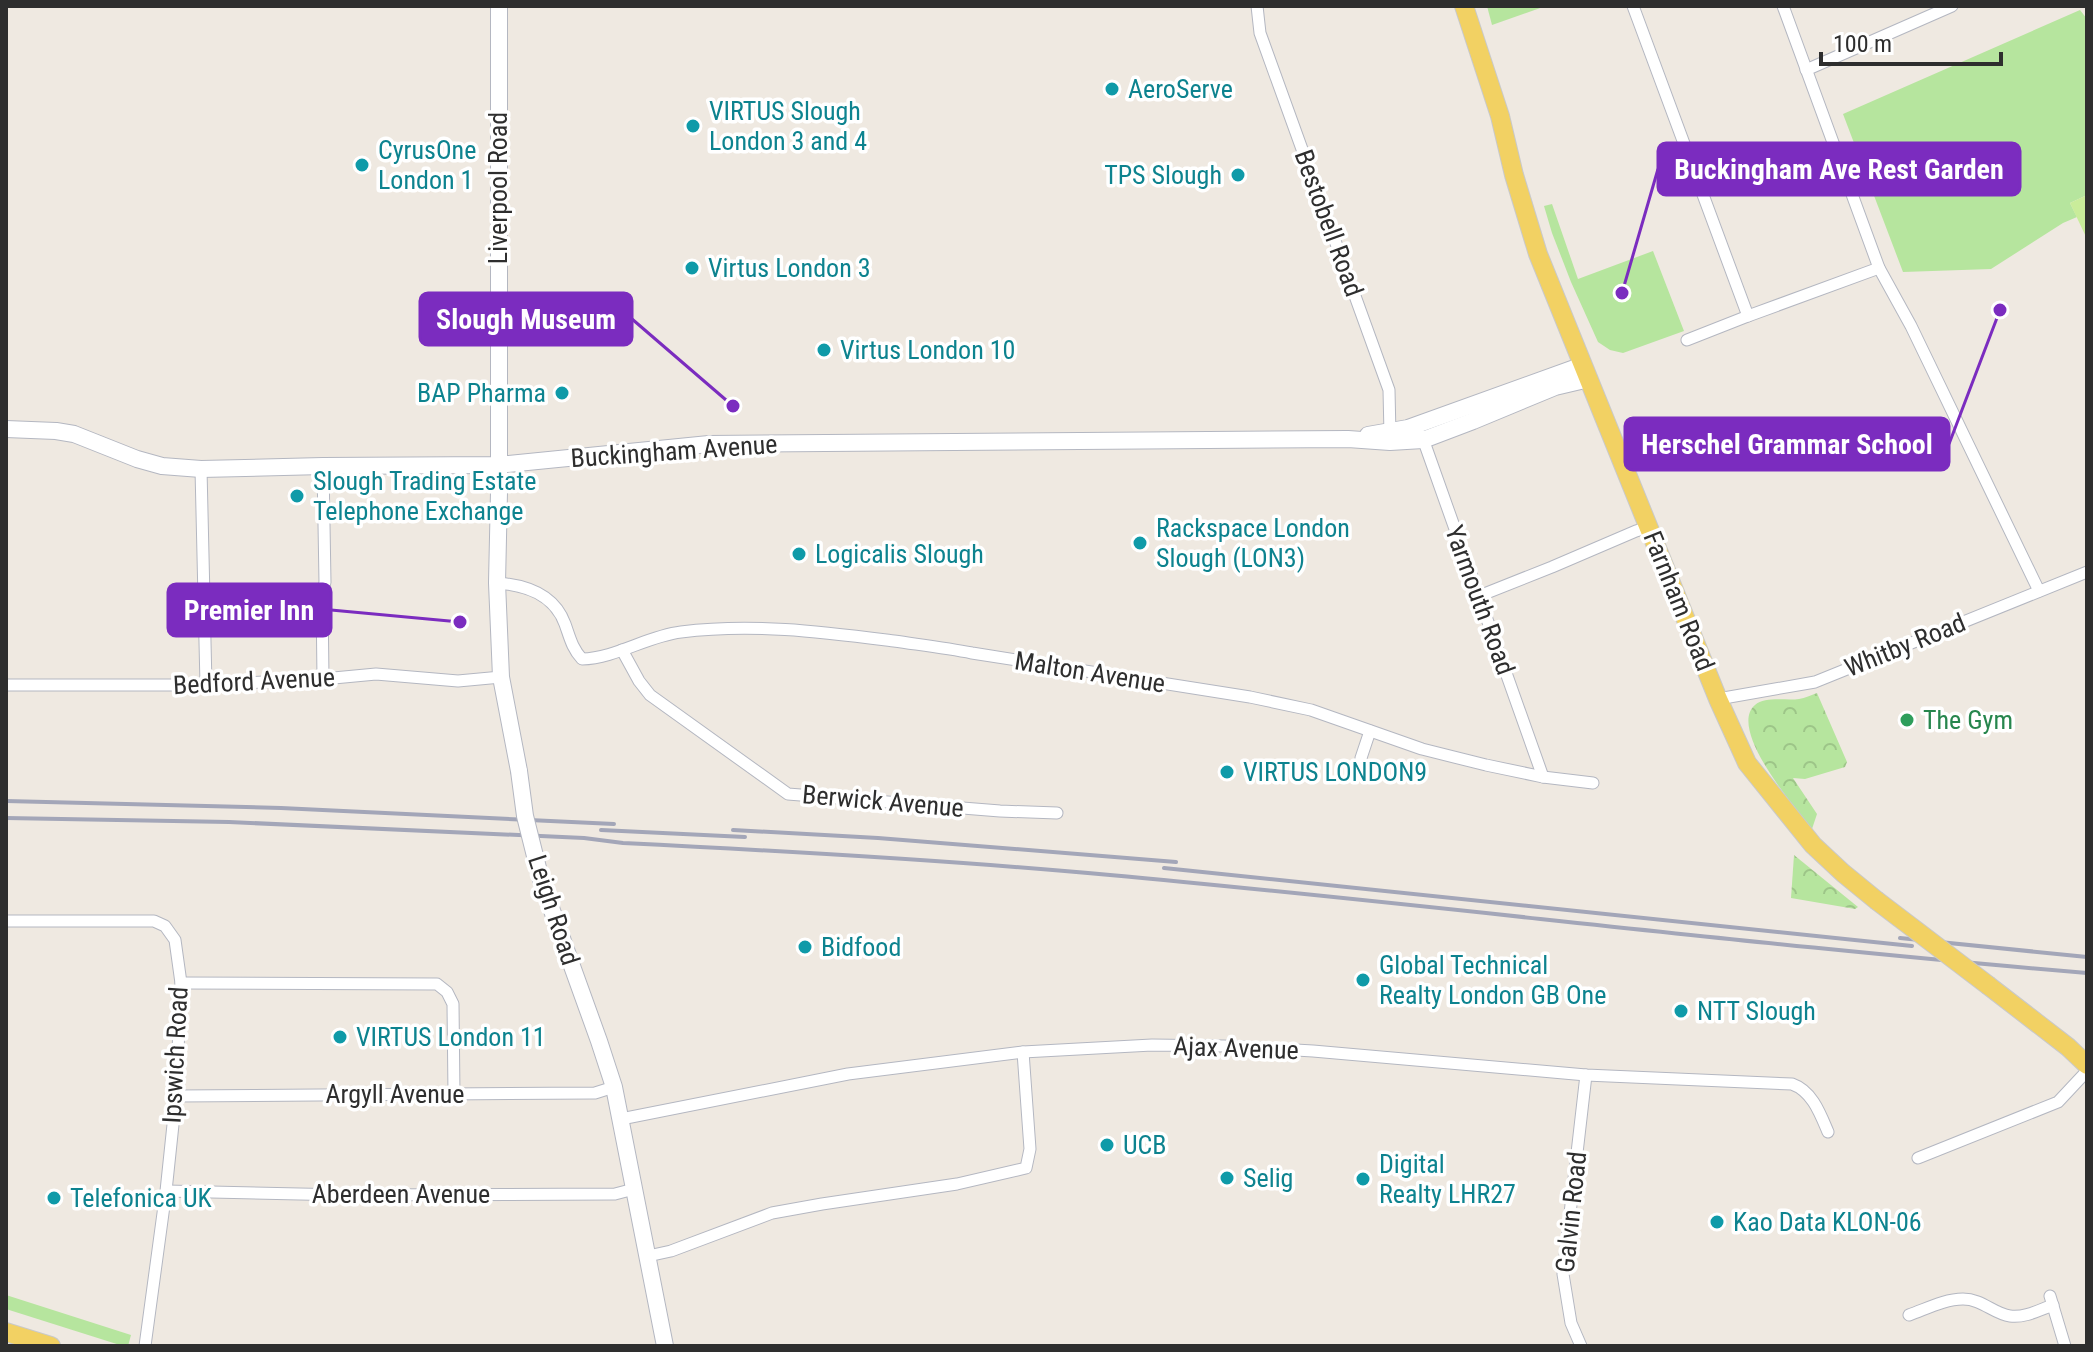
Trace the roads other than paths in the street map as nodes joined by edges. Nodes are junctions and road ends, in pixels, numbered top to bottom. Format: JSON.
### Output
{"nodes":[{"id":1,"x":499,"y":6,"type":"edge"},
{"id":2,"x":1257,"y":6,"type":"edge"},
{"id":3,"x":1464,"y":6,"type":"edge"},
{"id":4,"x":1633,"y":6,"type":"edge"},
{"id":5,"x":1783,"y":6,"type":"edge"},
{"id":6,"x":1952,"y":6,"type":"edge"},
{"id":7,"x":1936,"y":9,"type":"edge"},
{"id":8,"x":1806,"y":70,"type":"junction"},
{"id":9,"x":1879,"y":268,"type":"junction"},
{"id":10,"x":1748,"y":316,"type":"junction"},
{"id":11,"x":1687,"y":340,"type":"dead end"},
{"id":12,"x":1586,"y":372,"type":"junction"},
{"id":13,"x":6,"y":429,"type":"edge"},
{"id":14,"x":1420,"y":432,"type":"junction"},
{"id":15,"x":1390,"y":437,"type":"junction"},
{"id":16,"x":498,"y":465,"type":"junction"},
{"id":17,"x":323,"y":466,"type":"junction"},
{"id":18,"x":201,"y":469,"type":"junction"},
{"id":19,"x":1649,"y":527,"type":"junction"},
{"id":20,"x":2087,"y":572,"type":"edge"},
{"id":21,"x":497,"y":583,"type":"junction"},
{"id":22,"x":2039,"y":591,"type":"junction"},
{"id":23,"x":1479,"y":596,"type":"junction"},
{"id":24,"x":622,"y":650,"type":"junction"},
{"id":25,"x":501,"y":677,"type":"junction"},
{"id":26,"x":323,"y":679,"type":"junction"},
{"id":27,"x":6,"y":685,"type":"edge"},
{"id":28,"x":206,"y":685,"type":"junction"},
{"id":29,"x":1718,"y":699,"type":"junction"},
{"id":30,"x":1370,"y":731,"type":"junction"},
{"id":31,"x":1361,"y":758,"type":"dead end"},
{"id":32,"x":1543,"y":777,"type":"junction"},
{"id":33,"x":1593,"y":783,"type":"dead end"},
{"id":34,"x":1057,"y":813,"type":"dead end"},
{"id":35,"x":6,"y":921,"type":"edge"},
{"id":36,"x":181,"y":983,"type":"junction"},
{"id":37,"x":1023,"y":1052,"type":"junction"},
{"id":38,"x":2087,"y":1068,"type":"edge"},
{"id":39,"x":1586,"y":1075,"type":"junction"},
{"id":40,"x":614,"y":1087,"type":"junction"},
{"id":41,"x":454,"y":1094,"type":"junction"},
{"id":42,"x":176,"y":1096,"type":"junction"},
{"id":43,"x":621,"y":1119,"type":"junction"},
{"id":44,"x":1828,"y":1132,"type":"dead end"},
{"id":45,"x":1918,"y":1158,"type":"dead end"},
{"id":46,"x":634,"y":1189,"type":"junction"},
{"id":47,"x":166,"y":1191,"type":"junction"},
{"id":48,"x":648,"y":1256,"type":"junction"},
{"id":49,"x":1909,"y":1315,"type":"dead end"},
{"id":50,"x":6,"y":1332,"type":"edge"},
{"id":51,"x":51,"y":1346,"type":"edge"},
{"id":52,"x":145,"y":1346,"type":"edge"},
{"id":53,"x":665,"y":1346,"type":"edge"},
{"id":54,"x":1581,"y":1346,"type":"edge"},
{"id":55,"x":2065,"y":1346,"type":"edge"}],
"edges":[{"from":1,"to":16,"type":"street","name":"Liverpool Road"},
{"from":2,"to":15,"type":"street","name":"Bestobell Road"},
{"from":3,"to":12,"type":"main road","name":"Farnham Road"},
{"from":4,"to":10,"type":"street"},
{"from":5,"to":8,"type":"street"},
{"from":6,"to":7,"type":"street"},
{"from":7,"to":8,"type":"street"},
{"from":8,"to":9,"type":"street"},
{"from":9,"to":10,"type":"street"},
{"from":9,"to":22,"type":"street"},
{"from":10,"to":11,"type":"street"},
{"from":12,"to":14,"type":"street","name":"Buckingham Avenue"},
{"from":12,"to":19,"type":"main road","name":"Farnham Road"},
{"from":13,"to":18,"type":"street","name":"Buckingham Avenue"},
{"from":14,"to":15,"type":"street","name":"Buckingham Avenue"},
{"from":14,"to":23,"type":"street","name":"Yarmouth Road"},
{"from":15,"to":16,"type":"street","name":"Buckingham Avenue"},
{"from":16,"to":17,"type":"street","name":"Buckingham Avenue"},
{"from":16,"to":21,"type":"street","name":"Leigh Road"},
{"from":17,"to":18,"type":"street","name":"Buckingham Avenue"},
{"from":17,"to":26,"type":"street"},
{"from":18,"to":28,"type":"street"},
{"from":19,"to":23,"type":"street"},
{"from":19,"to":29,"type":"main road","name":"Farnham Road"},
{"from":20,"to":22,"type":"street","name":"Whitby Road"},
{"from":21,"to":24,"type":"street","name":"Malton Avenue"},
{"from":21,"to":25,"type":"street","name":"Leigh Road"},
{"from":22,"to":29,"type":"street","name":"Whitby Road"},
{"from":23,"to":32,"type":"street","name":"Yarmouth Road"},
{"from":24,"to":30,"type":"street","name":"Malton Avenue"},
{"from":24,"to":34,"type":"street","name":"Berwick Avenue"},
{"from":25,"to":26,"type":"street","name":"Bedford Avenue"},
{"from":25,"to":40,"type":"street","name":"Leigh Road","bridge":true},
{"from":26,"to":28,"type":"street","name":"Bedford Avenue"},
{"from":27,"to":28,"type":"street","name":"Bedford Avenue"},
{"from":29,"to":38,"type":"main road","name":"Farnham Road","bridge":true},
{"from":30,"to":31,"type":"street"},
{"from":30,"to":32,"type":"street","name":"Malton Avenue"},
{"from":32,"to":33,"type":"street","name":"Malton Avenue"},
{"from":35,"to":36,"type":"street","name":"Ipswich Road"},
{"from":36,"to":41,"type":"street"},
{"from":36,"to":42,"type":"street","name":"Ipswich Road"},
{"from":37,"to":39,"type":"street","name":"Ajax Avenue"},
{"from":37,"to":43,"type":"street","name":"Ajax Avenue"},
{"from":37,"to":48,"type":"street"},
{"from":38,"to":45,"type":"street"},
{"from":39,"to":44,"type":"street","name":"Ajax Avenue"},
{"from":39,"to":54,"type":"street","name":"Galvin Road"},
{"from":40,"to":41,"type":"street","name":"Argyll Avenue"},
{"from":40,"to":43,"type":"street","name":"Leigh Road"},
{"from":41,"to":42,"type":"street","name":"Argyll Avenue"},
{"from":42,"to":47,"type":"street","name":"Ipswich Road"},
{"from":43,"to":46,"type":"street","name":"Leigh Road"},
{"from":46,"to":47,"type":"street","name":"Aberdeen Avenue"},
{"from":46,"to":48,"type":"street","name":"Leigh Road"},
{"from":47,"to":52,"type":"street","name":"Ipswich Road"},
{"from":48,"to":53,"type":"street","name":"Leigh Road"},
{"from":49,"to":55,"type":"street"},
{"from":50,"to":51,"type":"main road"}]}
